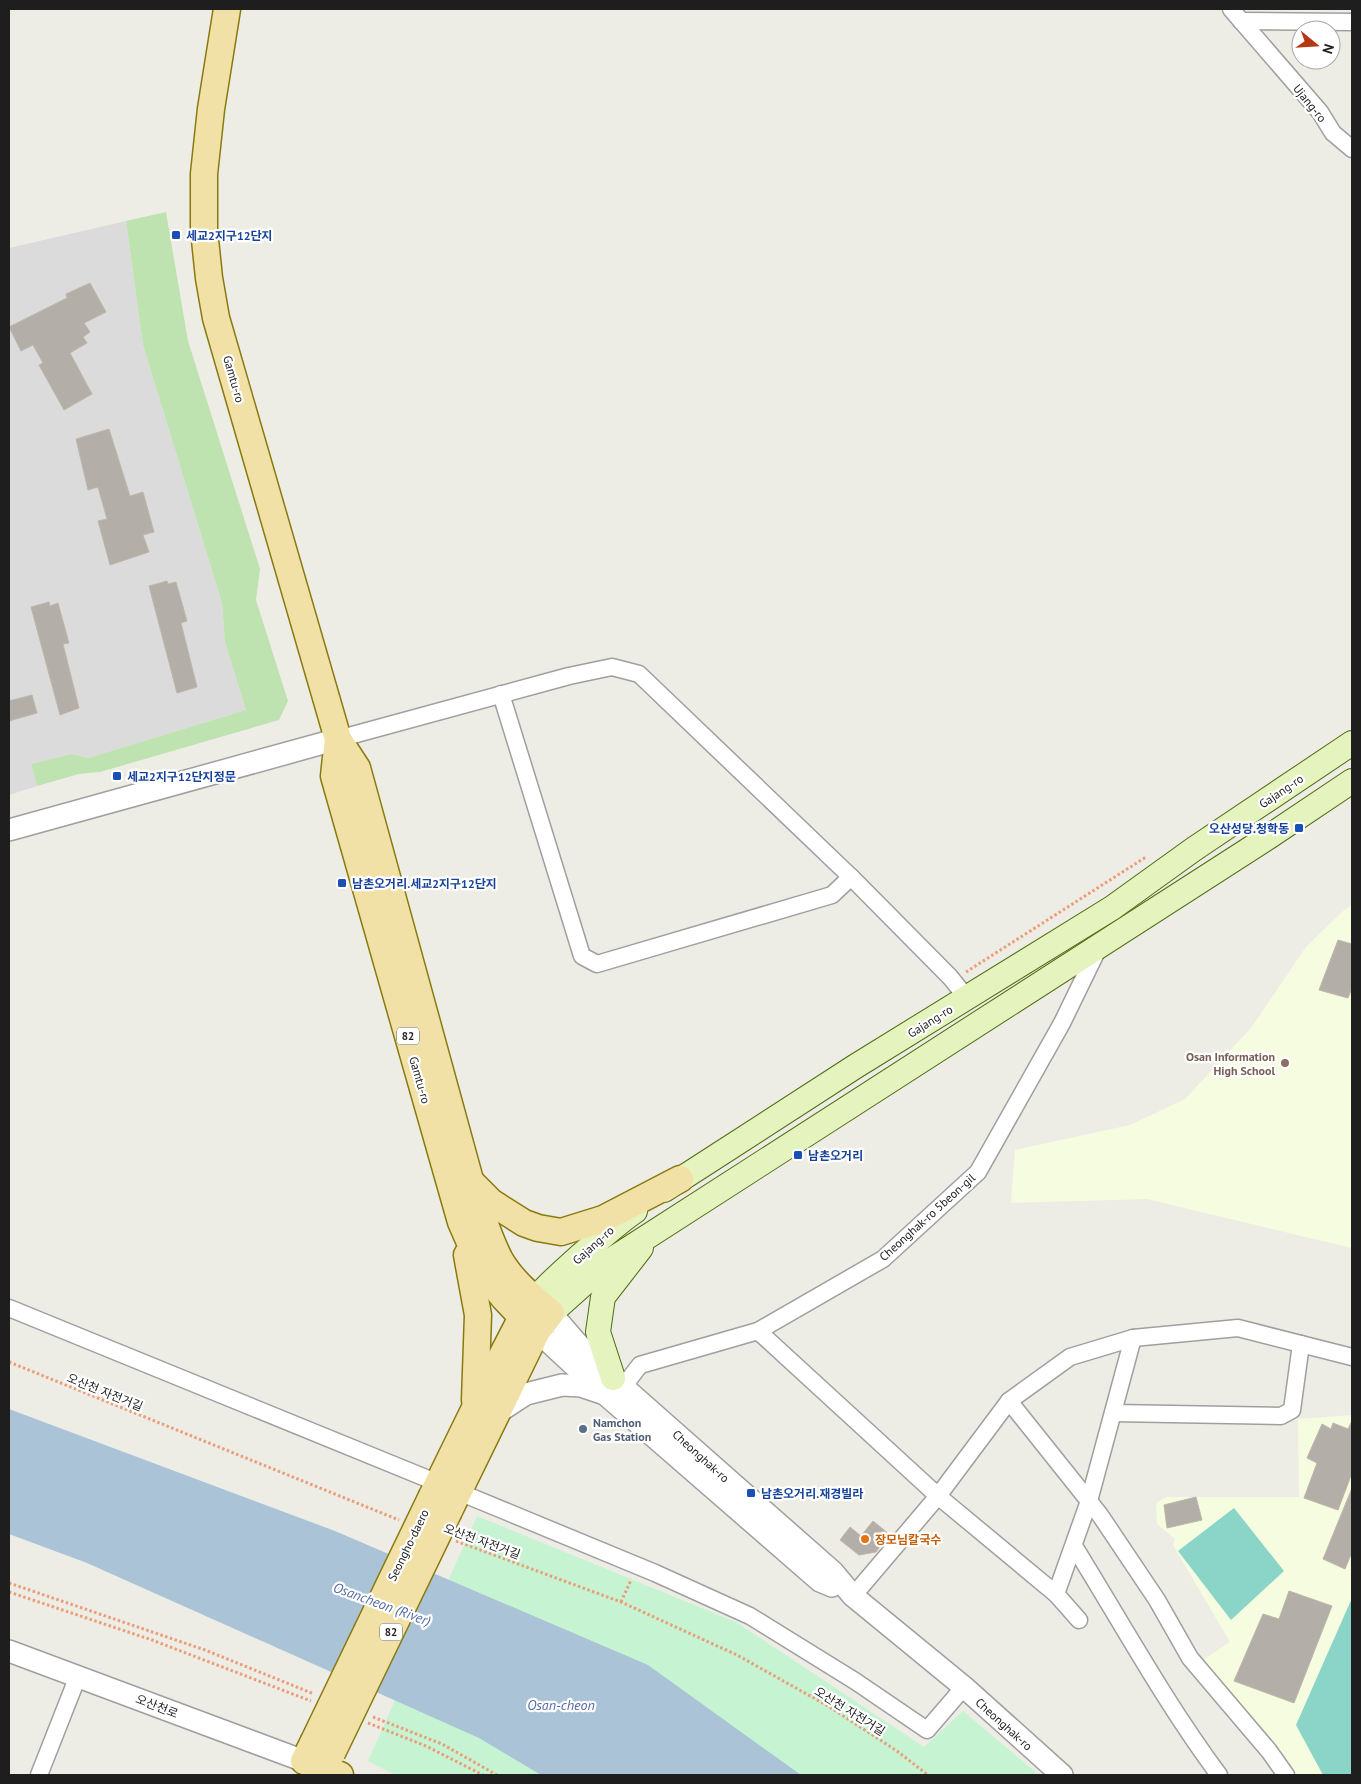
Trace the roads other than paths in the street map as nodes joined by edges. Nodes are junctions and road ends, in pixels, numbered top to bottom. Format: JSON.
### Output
{"nodes":[{"id":1,"x":227,"y":9,"type":"edge"},
{"id":2,"x":1236,"y":15,"type":"edge"},
{"id":3,"x":1352,"y":22,"type":"edge"},
{"id":4,"x":1352,"y":149,"type":"edge"},
{"id":5,"x":501,"y":694,"type":"junction"},
{"id":6,"x":338,"y":739,"type":"junction"},
{"id":7,"x":1352,"y":743,"type":"edge"},
{"id":8,"x":1352,"y":781,"type":"edge"},
{"id":9,"x":9,"y":830,"type":"edge"},
{"id":10,"x":851,"y":877,"type":"junction"},
{"id":11,"x":1100,"y":945,"type":"junction"},
{"id":12,"x":960,"y":989,"type":"junction"},
{"id":13,"x":680,"y":1178,"type":"junction"},
{"id":14,"x":470,"y":1180,"type":"junction"},
{"id":15,"x":674,"y":1219,"type":"junction"},
{"id":16,"x":461,"y":1222,"type":"junction"},
{"id":17,"x":9,"y":1308,"type":"edge"},
{"id":18,"x":536,"y":1315,"type":"junction"},
{"id":19,"x":758,"y":1331,"type":"junction"},
{"id":20,"x":1133,"y":1338,"type":"junction"},
{"id":21,"x":1301,"y":1344,"type":"junction"},
{"id":22,"x":1352,"y":1357,"type":"edge"},
{"id":23,"x":614,"y":1386,"type":"junction"},
{"id":24,"x":1009,"y":1402,"type":"junction"},
{"id":25,"x":486,"y":1410,"type":"junction"},
{"id":26,"x":1113,"y":1414,"type":"junction"},
{"id":27,"x":445,"y":1496,"type":"junction"},
{"id":28,"x":938,"y":1496,"type":"junction"},
{"id":29,"x":1089,"y":1501,"type":"junction"},
{"id":30,"x":1074,"y":1546,"type":"junction"},
{"id":31,"x":1056,"y":1594,"type":"junction"},
{"id":32,"x":853,"y":1596,"type":"junction"},
{"id":33,"x":1079,"y":1620,"type":"dead end"},
{"id":34,"x":9,"y":1651,"type":"edge"},
{"id":35,"x":78,"y":1676,"type":"junction"},
{"id":36,"x":964,"y":1687,"type":"junction"},
{"id":37,"x":319,"y":1764,"type":"edge"},
{"id":38,"x":39,"y":1775,"type":"edge"},
{"id":39,"x":1062,"y":1775,"type":"edge"},
{"id":40,"x":1219,"y":1775,"type":"edge"},
{"id":41,"x":1286,"y":1775,"type":"edge"}],
"edges":[{"from":1,"to":6,"type":"main road","name":"Gamtu-ro"},
{"from":2,"to":3,"type":"street"},
{"from":2,"to":4,"type":"street","name":"Ujang-ro"},
{"from":5,"to":6,"type":"street"},
{"from":5,"to":10,"type":"street"},
{"from":5,"to":10,"type":"street"},
{"from":6,"to":9,"type":"street"},
{"from":6,"to":14,"type":"main road","name":"Gamtu-ro"},
{"from":6,"to":16,"type":"main road","name":"Gamtu-ro","number":"82"},
{"from":7,"to":12,"type":"main road","name":"Gajang-ro"},
{"from":8,"to":11,"type":"main road","name":"Gajang-ro"},
{"from":10,"to":12,"type":"street"},
{"from":11,"to":15,"type":"main road","name":"Gajang-ro"},
{"from":11,"to":19,"type":"street","name":"Cheonghak-ro 5beon-gil"},
{"from":12,"to":13,"type":"main road","name":"Gajang-ro"},
{"from":13,"to":14,"type":"main road"},
{"from":13,"to":18,"type":"main road","name":"Gajang-ro"},
{"from":14,"to":18,"type":"main road","name":"Gamtu-ro"},
{"from":15,"to":18,"type":"main road","name":"Gajang-ro"},
{"from":15,"to":23,"type":"main road"},
{"from":16,"to":18,"type":"main road","name":"Gamtu-ro","number":"82"},
{"from":16,"to":25,"type":"main road"},
{"from":17,"to":27,"type":"street"},
{"from":18,"to":23,"type":"street","name":"Cheonghak-ro"},
{"from":18,"to":25,"type":"main road","name":"Seongho-daero","number":"82"},
{"from":19,"to":23,"type":"street","name":"Cheonghak-ro 5beon-gil"},
{"from":19,"to":28,"type":"street"},
{"from":20,"to":21,"type":"street"},
{"from":20,"to":24,"type":"street"},
{"from":20,"to":26,"type":"street"},
{"from":21,"to":22,"type":"street"},
{"from":21,"to":26,"type":"street"},
{"from":23,"to":25,"type":"street"},
{"from":23,"to":32,"type":"street","name":"Cheonghak-ro"},
{"from":24,"to":28,"type":"street"},
{"from":24,"to":29,"type":"street"},
{"from":25,"to":27,"type":"main road","name":"Seongho-daero","number":"82"},
{"from":26,"to":29,"type":"street"},
{"from":27,"to":36,"type":"street"},
{"from":27,"to":37,"type":"main road","name":"Seongho-daero","number":"82","bridge":true},
{"from":28,"to":31,"type":"street"},
{"from":28,"to":32,"type":"street"},
{"from":29,"to":30,"type":"street"},
{"from":29,"to":41,"type":"street"},
{"from":30,"to":31,"type":"street"},
{"from":30,"to":40,"type":"street"},
{"from":31,"to":33,"type":"street"},
{"from":32,"to":36,"type":"street","name":"Cheonghak-ro"},
{"from":34,"to":35,"type":"street","name":"오산천로"},
{"from":35,"to":37,"type":"street","name":"오산천로"},
{"from":35,"to":38,"type":"street"},
{"from":36,"to":39,"type":"street","name":"Cheonghak-ro"}]}
